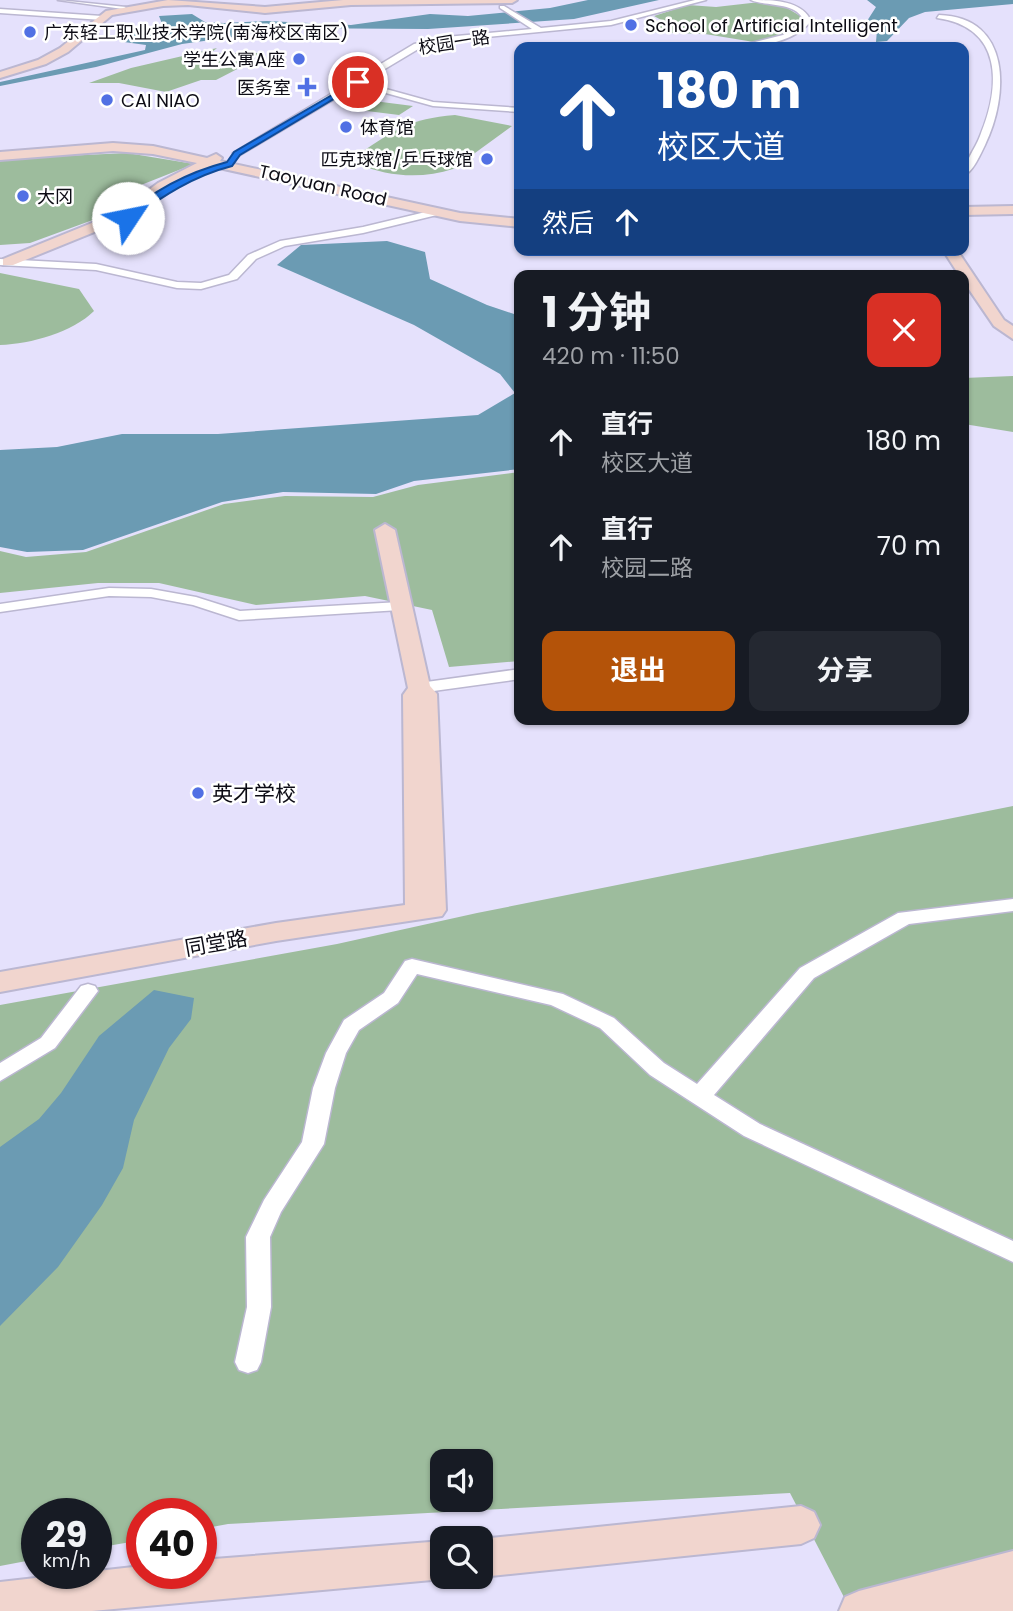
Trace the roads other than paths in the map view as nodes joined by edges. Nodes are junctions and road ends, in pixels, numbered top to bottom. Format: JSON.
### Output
{"nodes":[{"id":1,"x":61,"y":0,"type":"edge"},
{"id":2,"x":468,"y":0,"type":"edge"},
{"id":3,"x":703,"y":0,"type":"edge"},
{"id":4,"x":754,"y":0,"type":"edge"},
{"id":5,"x":184,"y":1,"type":"edge"},
{"id":6,"x":350,"y":1,"type":"edge"},
{"id":7,"x":503,"y":2,"type":"edge"},
{"id":8,"x":123,"y":7,"type":"junction"},
{"id":9,"x":0,"y":11,"type":"edge"},
{"id":10,"x":20,"y":14,"type":"junction"},
{"id":11,"x":97,"y":18,"type":"junction"},
{"id":12,"x":0,"y":22,"type":"edge"},
{"id":13,"x":555,"y":29,"type":"junction"},
{"id":14,"x":541,"y":31,"type":"junction"},
{"id":15,"x":759,"y":42,"type":"edge"},
{"id":16,"x":998,"y":49,"type":"junction"},
{"id":17,"x":376,"y":72,"type":"junction"},
{"id":18,"x":0,"y":73,"type":"edge"},
{"id":19,"x":1007,"y":86,"type":"dead end"},
{"id":20,"x":386,"y":89,"type":"junction"},
{"id":21,"x":341,"y":92,"type":"junction"},
{"id":22,"x":514,"y":110,"type":"edge"},
{"id":23,"x":0,"y":147,"type":"edge"},
{"id":24,"x":969,"y":155,"type":"edge"},
{"id":25,"x":0,"y":156,"type":"edge"},
{"id":26,"x":258,"y":158,"type":"dead end"},
{"id":27,"x":233,"y":159,"type":"junction"},
{"id":28,"x":209,"y":160,"type":"junction"},
{"id":29,"x":969,"y":166,"type":"edge"},
{"id":30,"x":359,"y":181,"type":"dead end"},
{"id":31,"x":969,"y":204,"type":"edge"},
{"id":32,"x":514,"y":210,"type":"edge"},
{"id":33,"x":998,"y":210,"type":"junction"},
{"id":34,"x":1013,"y":210,"type":"edge"},
{"id":35,"x":969,"y":211,"type":"edge"},
{"id":36,"x":414,"y":212,"type":"junction"},
{"id":37,"x":1013,"y":220,"type":"edge"},
{"id":38,"x":969,"y":221,"type":"edge"},
{"id":39,"x":514,"y":222,"type":"edge"},
{"id":40,"x":4,"y":262,"type":"edge"},
{"id":41,"x":41,"y":263,"type":"junction"},
{"id":42,"x":969,"y":278,"type":"edge"},
{"id":43,"x":969,"y":291,"type":"edge"},
{"id":44,"x":1013,"y":334,"type":"edge"},
{"id":45,"x":1013,"y":342,"type":"edge"},
{"id":46,"x":385,"y":530,"type":"dead end"},
{"id":47,"x":400,"y":606,"type":"junction"},
{"id":48,"x":0,"y":608,"type":"edge"},
{"id":49,"x":514,"y":675,"type":"edge"},
{"id":50,"x":419,"y":688,"type":"junction"},
{"id":51,"x":1013,"y":905,"type":"edge"},
{"id":52,"x":0,"y":982,"type":"edge"},
{"id":53,"x":88,"y":991,"type":"dead end"},
{"id":54,"x":0,"y":1073,"type":"edge"},
{"id":55,"x":699,"y":1097,"type":"junction"},
{"id":56,"x":1013,"y":1252,"type":"edge"},
{"id":57,"x":248,"y":1362,"type":"dead end"},
{"id":58,"x":801,"y":1525,"type":"dead end"},
{"id":59,"x":493,"y":1557,"type":"edge"},
{"id":60,"x":430,"y":1561,"type":"edge"},
{"id":61,"x":1013,"y":1570,"type":"edge"},
{"id":62,"x":1013,"y":1596,"type":"edge"},
{"id":63,"x":0,"y":1602,"type":"edge"},
{"id":64,"x":859,"y":1611,"type":"edge"},
{"id":65,"x":954,"y":1611,"type":"edge"}],
"edges":[{"from":1,"to":8,"type":"street"},
{"from":2,"to":7,"type":"street"},
{"from":3,"to":13,"type":"street","name":"校园一路"},
{"from":4,"to":15,"type":"street"},
{"from":5,"to":6,"type":"street"},
{"from":5,"to":8,"type":"street"},
{"from":5,"to":11,"type":"street"},
{"from":6,"to":7,"type":"street"},
{"from":7,"to":13,"type":"street"},
{"from":7,"to":14,"type":"street"},
{"from":8,"to":11,"type":"street"},
{"from":9,"to":10,"type":"street"},
{"from":10,"to":11,"type":"street"},
{"from":10,"to":12,"type":"street"},
{"from":11,"to":18,"type":"street"},
{"from":13,"to":14,"type":"street","name":"校园一路"},
{"from":14,"to":17,"type":"street","name":"校园一路"},
{"from":16,"to":16,"type":"street"},
{"from":16,"to":24,"type":"street"},
{"from":17,"to":20,"type":"street"},
{"from":17,"to":21,"type":"street","name":"校园一路"},
{"from":19,"to":29,"type":"street"},
{"from":20,"to":21,"type":"street"},
{"from":20,"to":22,"type":"street"},
{"from":21,"to":27,"type":"street","name":"校园一路"},
{"from":23,"to":27,"type":"street","name":"Taoyuan Road"},
{"from":25,"to":28,"type":"street"},
{"from":26,"to":27,"type":"street","name":"Taoyuan Road"},
{"from":27,"to":28,"type":"street"},
{"from":27,"to":36,"type":"street","name":"Taoyuan Road"},
{"from":27,"to":41,"type":"street"},
{"from":28,"to":40,"type":"street"},
{"from":30,"to":32,"type":"street","name":"Taoyuan Road"},
{"from":31,"to":33,"type":"street"},
{"from":33,"to":34,"type":"street"},
{"from":33,"to":35,"type":"street"},
{"from":36,"to":39,"type":"street","name":"Taoyuan Road"},
{"from":36,"to":41,"type":"street"},
{"from":37,"to":38,"type":"street"},
{"from":40,"to":41,"type":"street"},
{"from":42,"to":44,"type":"street"},
{"from":43,"to":45,"type":"street"},
{"from":46,"to":47,"type":"street"},
{"from":47,"to":48,"type":"street"},
{"from":47,"to":50,"type":"street"},
{"from":49,"to":50,"type":"street"},
{"from":50,"to":52,"type":"street","name":"同堂路"},
{"from":51,"to":55,"type":"street"},
{"from":53,"to":54,"type":"street"},
{"from":55,"to":56,"type":"street"},
{"from":55,"to":57,"type":"street"},
{"from":58,"to":59,"type":"street"},
{"from":60,"to":63,"type":"street"},
{"from":61,"to":64,"type":"street"},
{"from":62,"to":65,"type":"street"}]}
